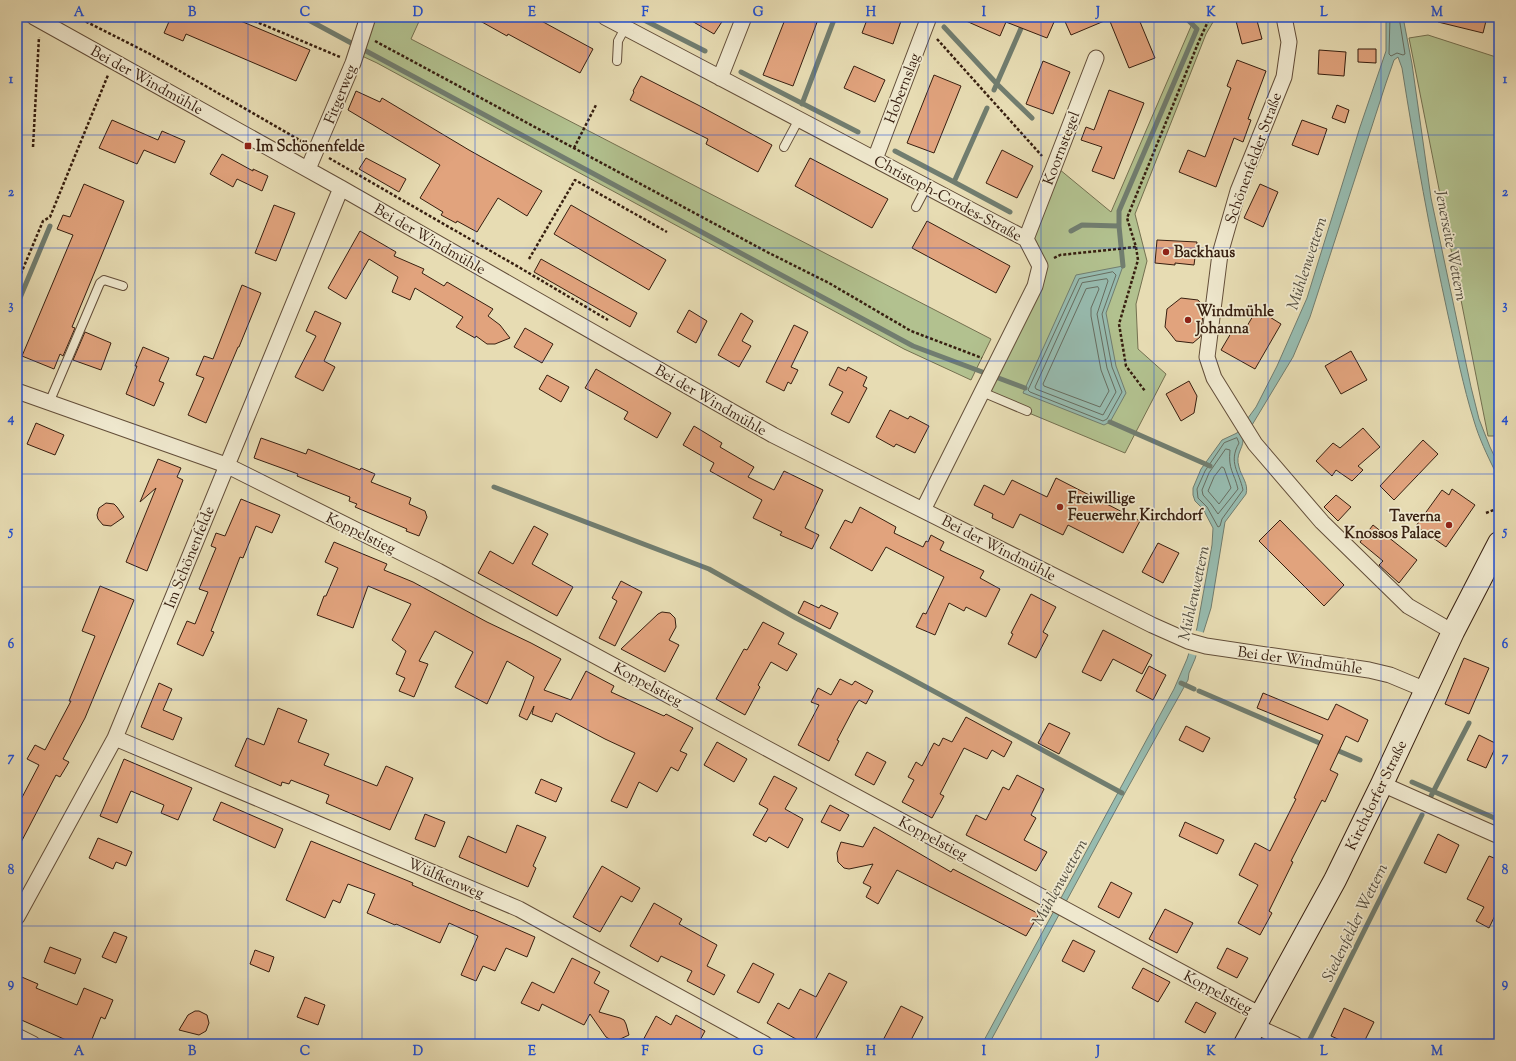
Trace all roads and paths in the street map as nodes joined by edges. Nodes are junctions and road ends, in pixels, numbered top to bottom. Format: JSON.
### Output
{"nodes":[{"id":1,"x":77,"y":17,"type":"edge"},
{"id":2,"x":245,"y":17,"type":"edge"},
{"id":3,"x":368,"y":17,"type":"edge"},
{"id":4,"x":604,"y":17,"type":"edge"},
{"id":5,"x":744,"y":17,"type":"edge"},
{"id":6,"x":929,"y":17,"type":"edge"},
{"id":7,"x":1210,"y":17,"type":"edge"},
{"id":8,"x":1284,"y":17,"type":"edge"},
{"id":9,"x":37,"y":19,"type":"edge"},
{"id":10,"x":625,"y":28,"type":"junction"},
{"id":11,"x":363,"y":34,"type":"junction"},
{"id":12,"x":935,"y":37,"type":"dead end"},
{"id":13,"x":1096,"y":58,"type":"dead end"},
{"id":14,"x":617,"y":61,"type":"dead end"},
{"id":15,"x":114,"y":62,"type":"junction"},
{"id":16,"x":353,"y":63,"type":"junction"},
{"id":17,"x":720,"y":78,"type":"junction"},
{"id":18,"x":596,"y":105,"type":"dead end"},
{"id":19,"x":800,"y":119,"type":"junction"},
{"id":20,"x":33,"y":147,"type":"dead end"},
{"id":21,"x":784,"y":147,"type":"dead end"},
{"id":22,"x":574,"y":148,"type":"junction"},
{"id":23,"x":317,"y":151,"type":"junction"},
{"id":24,"x":875,"y":159,"type":"junction"},
{"id":25,"x":1053,"y":169,"type":"junction"},
{"id":26,"x":308,"y":170,"type":"junction"},
{"id":27,"x":927,"y":186,"type":"junction"},
{"id":28,"x":341,"y":188,"type":"junction"},
{"id":29,"x":916,"y":207,"type":"dead end"},
{"id":30,"x":667,"y":232,"type":"dead end"},
{"id":31,"x":1026,"y":239,"type":"junction"},
{"id":32,"x":1136,"y":247,"type":"junction"},
{"id":33,"x":529,"y":259,"type":"dead end"},
{"id":34,"x":1040,"y":266,"type":"junction"},
{"id":35,"x":17,"y":282,"type":"edge"},
{"id":36,"x":123,"y":286,"type":"dead end"},
{"id":37,"x":613,"y":323,"type":"dead end"},
{"id":38,"x":996,"y":363,"type":"junction"},
{"id":39,"x":17,"y":391,"type":"edge"},
{"id":40,"x":982,"y":392,"type":"junction"},
{"id":41,"x":1145,"y":392,"type":"dead end"},
{"id":42,"x":49,"y":403,"type":"junction"},
{"id":43,"x":1027,"y":411,"type":"dead end"},
{"id":44,"x":226,"y":465,"type":"junction"},
{"id":45,"x":1499,"y":508,"type":"edge"},
{"id":46,"x":923,"y":510,"type":"junction"},
{"id":47,"x":1486,"y":513,"type":"dead end"},
{"id":48,"x":1499,"y":543,"type":"edge"},
{"id":49,"x":1453,"y":632,"type":"junction"},
{"id":50,"x":1426,"y":690,"type":"junction"},
{"id":51,"x":115,"y":738,"type":"junction"},
{"id":52,"x":1382,"y":784,"type":"junction"},
{"id":53,"x":1499,"y":836,"type":"edge"},
{"id":54,"x":17,"y":917,"type":"edge"},
{"id":55,"x":1254,"y":1028,"type":"edge"},
{"id":56,"x":17,"y":1036,"type":"edge"},
{"id":57,"x":33,"y":1044,"type":"edge"},
{"id":58,"x":765,"y":1044,"type":"edge"},
{"id":59,"x":1295,"y":1044,"type":"edge"}],
"edges":[{"from":1,"to":23,"type":"path"},
{"from":2,"to":16,"type":"path"},
{"from":3,"to":11,"type":"street","name":"Fitgerweg"},
{"from":4,"to":10,"type":"street","name":"Christoph-Cordes-Straße"},
{"from":5,"to":17,"type":"street"},
{"from":6,"to":24,"type":"street","name":"Hobernslag"},
{"from":7,"to":32,"type":"path"},
{"from":8,"to":49,"type":"street","name":"Schönenfelder Straße"},
{"from":9,"to":15,"type":"street","name":"Bei der Windmühle"},
{"from":9,"to":20,"type":"path"},
{"from":10,"to":14,"type":"lane"},
{"from":10,"to":17,"type":"street","name":"Christoph-Cordes-Straße"},
{"from":11,"to":16,"type":"street","name":"Fitgerweg"},
{"from":11,"to":22,"type":"path"},
{"from":12,"to":25,"type":"path"},
{"from":13,"to":25,"type":"street","name":"Koornstegel"},
{"from":15,"to":26,"type":"street","name":"Bei der Windmühle"},
{"from":15,"to":35,"type":"path"},
{"from":16,"to":23,"type":"street","name":"Fitgerweg"},
{"from":17,"to":19,"type":"street","name":"Christoph-Cordes-Straße"},
{"from":18,"to":22,"type":"path"},
{"from":19,"to":21,"type":"lane"},
{"from":19,"to":24,"type":"street","name":"Christoph-Cordes-Straße"},
{"from":22,"to":38,"type":"path"},
{"from":23,"to":26,"type":"street","name":"Fitgerweg"},
{"from":23,"to":37,"type":"path"},
{"from":24,"to":27,"type":"street","name":"Christoph-Cordes-Straße"},
{"from":25,"to":31,"type":"street","name":"Koornstegel"},
{"from":26,"to":28,"type":"street","name":"Bei der Windmühle"},
{"from":27,"to":29,"type":"lane"},
{"from":27,"to":31,"type":"street","name":"Christoph-Cordes-Straße"},
{"from":28,"to":44,"type":"street","name":"Im Schönenfelde"},
{"from":28,"to":46,"type":"street","name":"Bei der Windmühle"},
{"from":30,"to":33,"type":"path"},
{"from":31,"to":34,"type":"street","name":"Christoph-Cordes-Straße"},
{"from":32,"to":34,"type":"path"},
{"from":32,"to":41,"type":"path"},
{"from":34,"to":38,"type":"street"},
{"from":36,"to":42,"type":"lane"},
{"from":38,"to":40,"type":"street"},
{"from":39,"to":42,"type":"street","name":"Koppelstieg"},
{"from":40,"to":43,"type":"lane"},
{"from":40,"to":46,"type":"street"},
{"from":42,"to":44,"type":"street","name":"Koppelstieg"},
{"from":44,"to":51,"type":"street","name":"Im Schönenfelde"},
{"from":44,"to":55,"type":"street","name":"Koppelstieg"},
{"from":45,"to":47,"type":"path"},
{"from":46,"to":50,"type":"street","name":"Bei der Windmühle"},
{"from":48,"to":49,"type":"street","name":"Kirchdorfer Straße"},
{"from":49,"to":50,"type":"street","name":"Kirchdorfer Straße"},
{"from":50,"to":52,"type":"street","name":"Kirchdorfer Straße"},
{"from":51,"to":54,"type":"street","name":"Im Schönenfelde"},
{"from":51,"to":58,"type":"street","name":"Wülfkenweg"},
{"from":52,"to":53,"type":"street"},
{"from":52,"to":55,"type":"street","name":"Kirchdorfer Straße"},
{"from":55,"to":59,"type":"street","name":"Koppelstieg"},
{"from":56,"to":57,"type":"street"}]}
